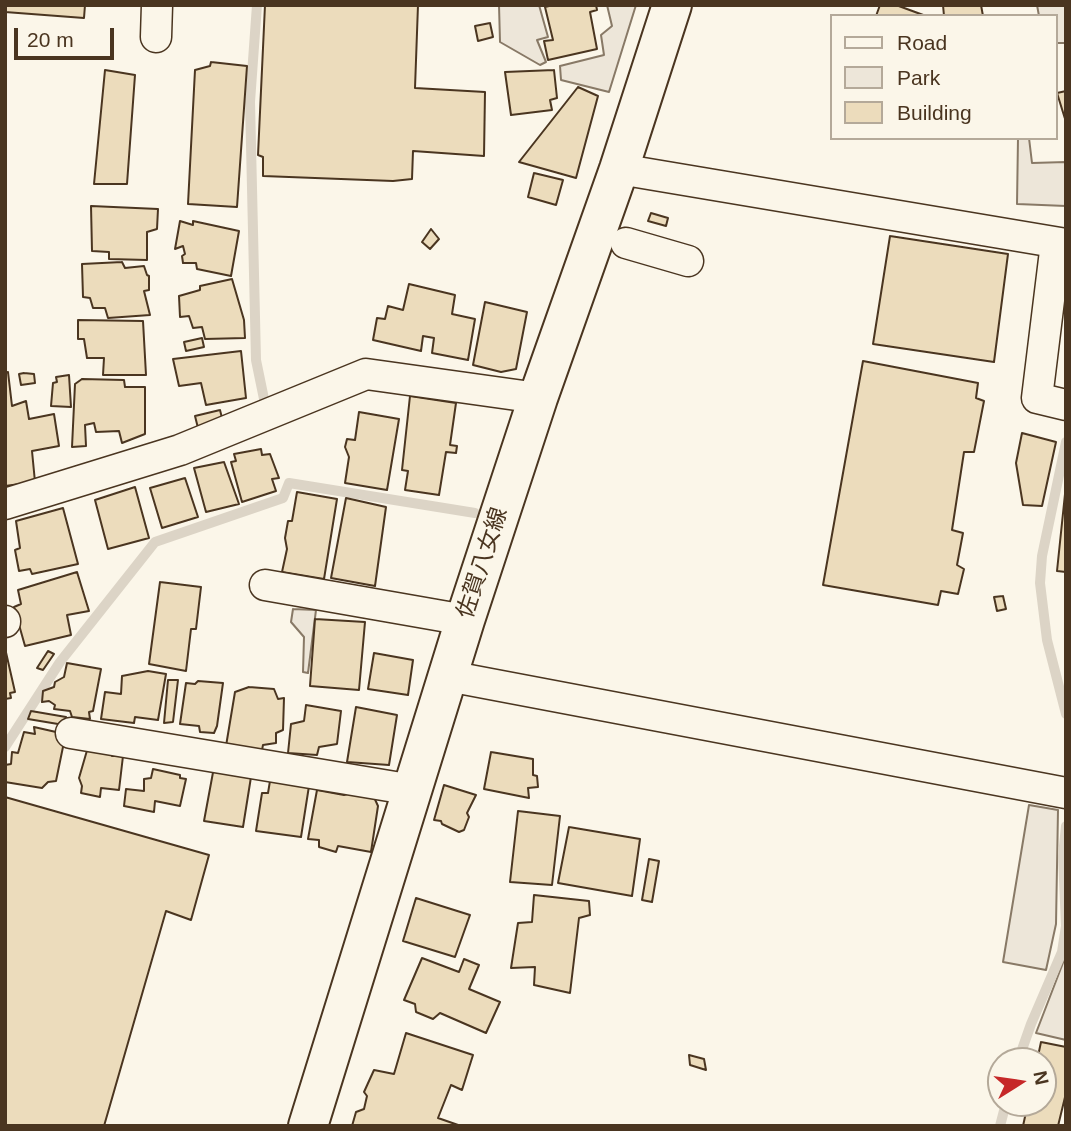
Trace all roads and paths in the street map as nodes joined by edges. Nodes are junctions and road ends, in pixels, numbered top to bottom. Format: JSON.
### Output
{"nodes":[{"id":1,"x":157,"y":5,"type":"edge"},
{"id":2,"x":672,"y":5,"type":"edge"},
{"id":3,"x":156,"y":37,"type":"dead end"},
{"id":4,"x":619,"y":169,"type":"junction"},
{"id":5,"x":626,"y":243,"type":"dead end"},
{"id":6,"x":1061,"y":244,"type":"edge"},
{"id":7,"x":688,"y":261,"type":"dead end"},
{"id":8,"x":538,"y":398,"type":"junction"},
{"id":9,"x":1066,"y":405,"type":"edge"},
{"id":10,"x":5,"y":504,"type":"edge"},
{"id":11,"x":265,"y":585,"type":"dead end"},
{"id":12,"x":465,"y":620,"type":"junction"},
{"id":13,"x":448,"y":676,"type":"junction"},
{"id":14,"x":71,"y":733,"type":"dead end"},
{"id":15,"x":413,"y":790,"type":"junction"},
{"id":16,"x":1066,"y":793,"type":"edge"},
{"id":17,"x":308,"y":1126,"type":"edge"}],
"edges":[{"from":1,"to":3,"type":"street"},
{"from":2,"to":4,"type":"main road","name":"佐賀八女線"},
{"from":4,"to":6,"type":"street"},
{"from":4,"to":8,"type":"main road","name":"佐賀八女線"},
{"from":5,"to":7,"type":"street"},
{"from":6,"to":9,"type":"street"},
{"from":8,"to":10,"type":"street"},
{"from":8,"to":12,"type":"main road","name":"佐賀八女線"},
{"from":11,"to":12,"type":"street"},
{"from":12,"to":13,"type":"main road","name":"佐賀八女線"},
{"from":13,"to":15,"type":"main road","name":"佐賀八女線"},
{"from":13,"to":16,"type":"street"},
{"from":14,"to":15,"type":"street"},
{"from":15,"to":17,"type":"main road","name":"佐賀八女線"}]}
